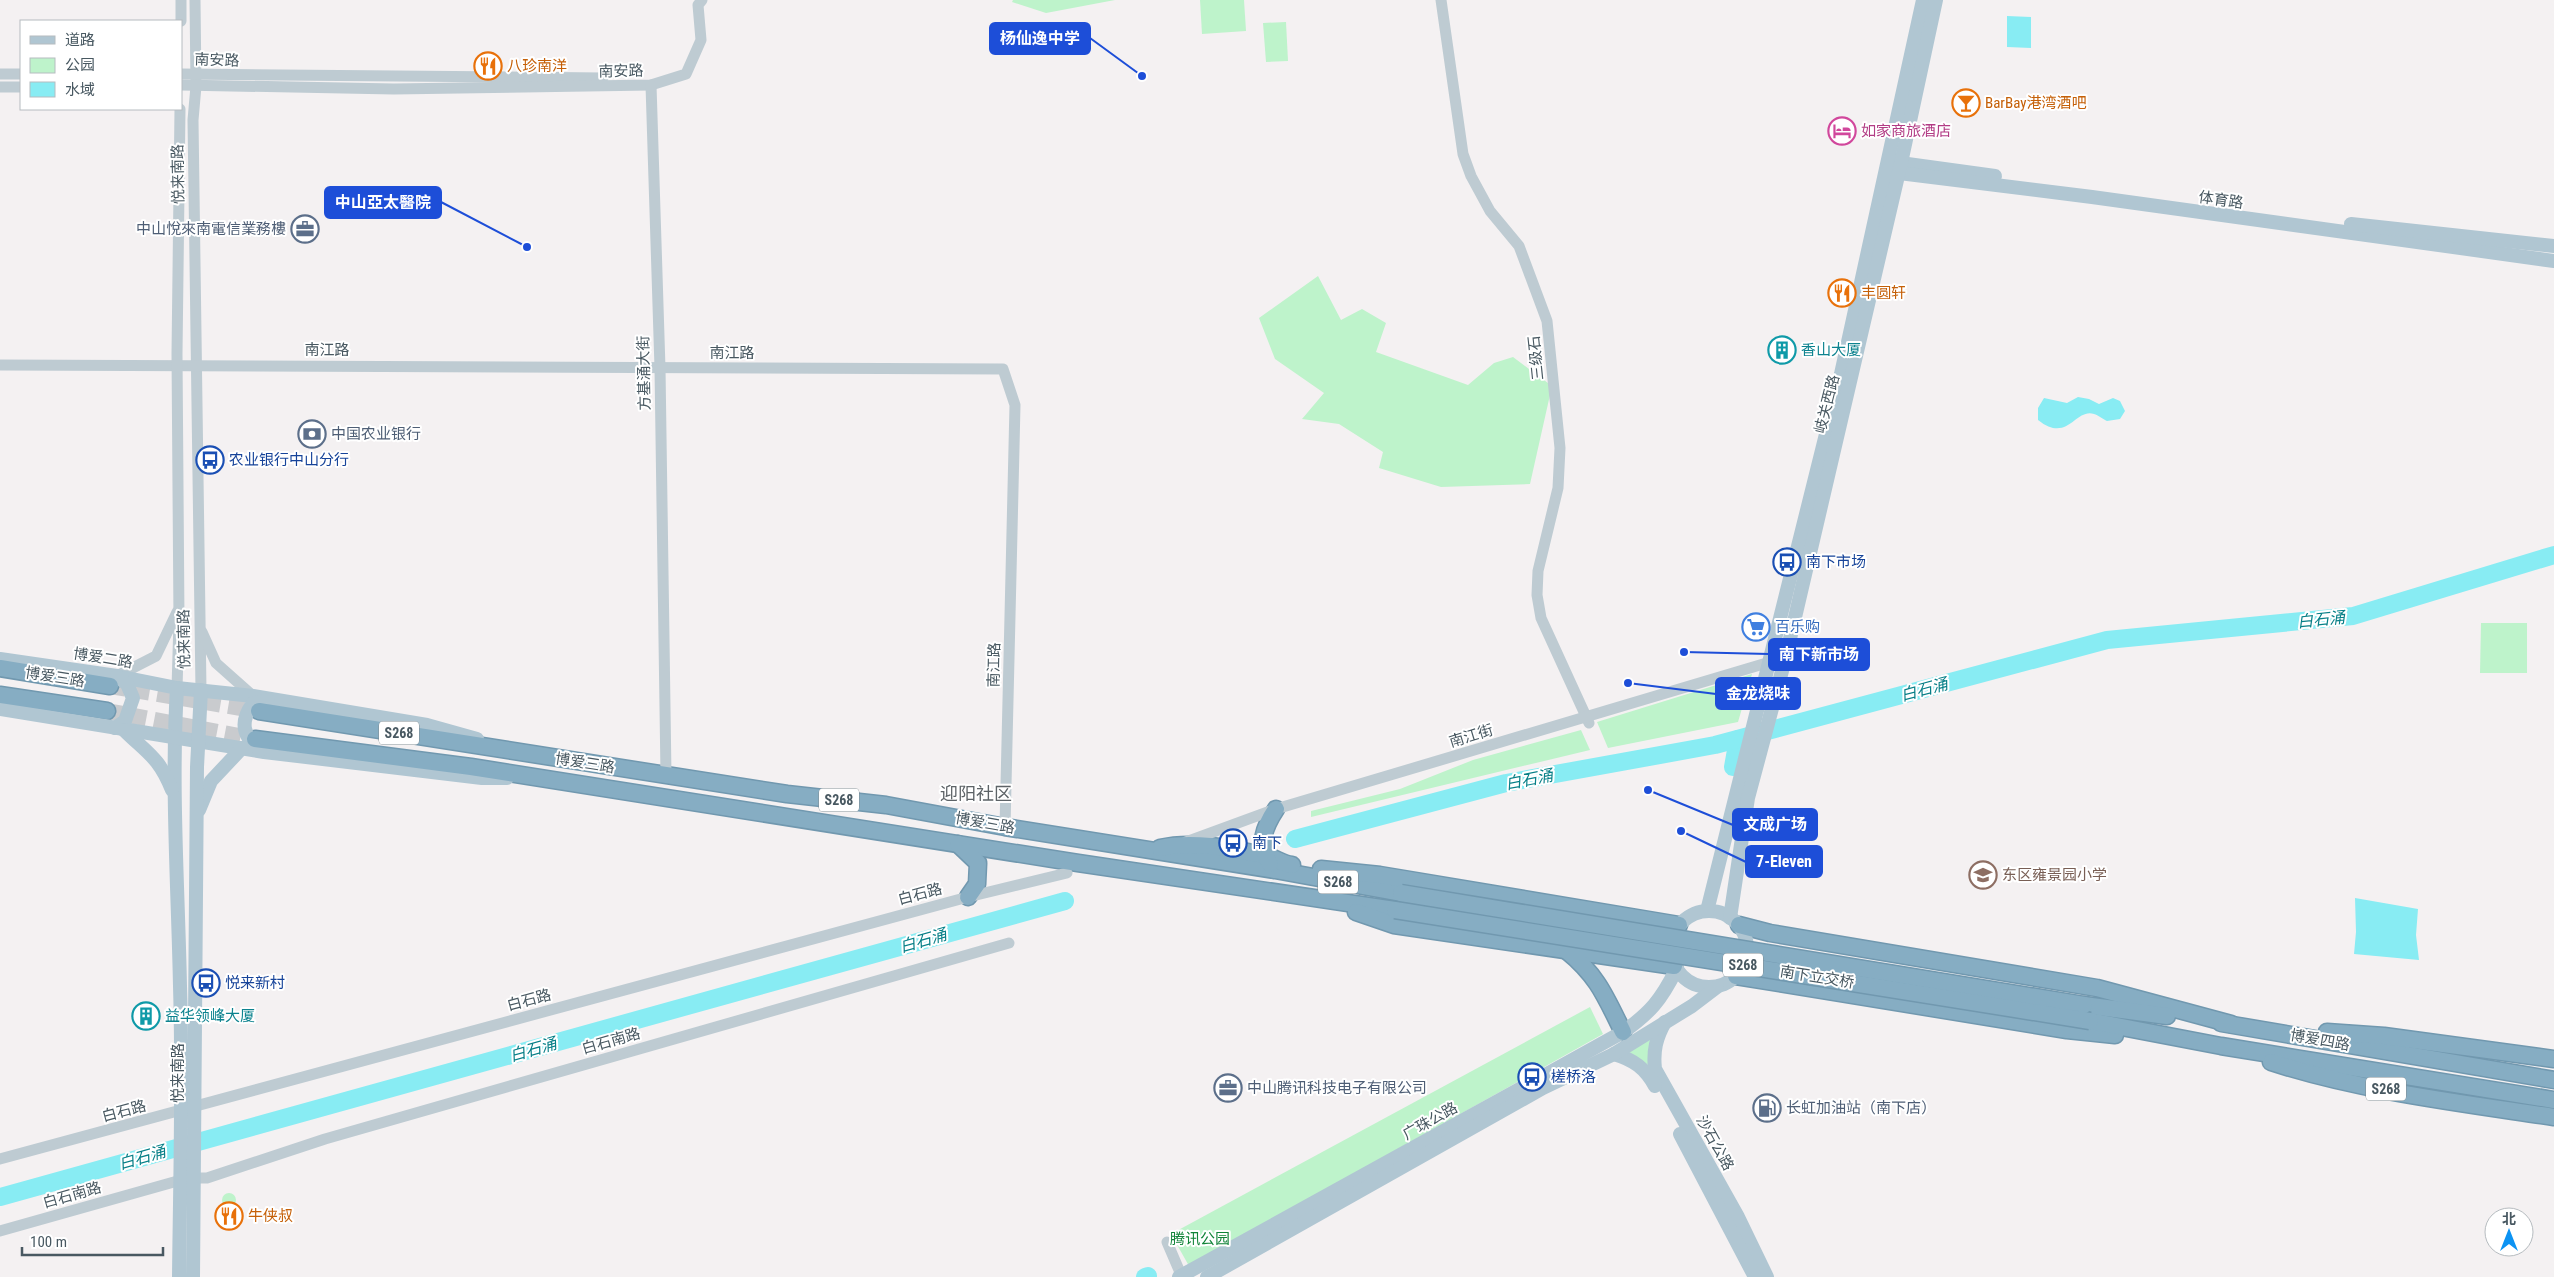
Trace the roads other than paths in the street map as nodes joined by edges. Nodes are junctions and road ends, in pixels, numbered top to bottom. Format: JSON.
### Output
{"nodes":[{"id":1,"x":181,"y":0,"type":"edge"},
{"id":2,"x":195,"y":0,"type":"edge"},
{"id":3,"x":702,"y":0,"type":"edge"},
{"id":4,"x":1441,"y":0,"type":"edge"},
{"id":5,"x":1923,"y":0,"type":"edge"},
{"id":6,"x":1936,"y":0,"type":"edge"},
{"id":7,"x":181,"y":20,"type":"edge"},
{"id":8,"x":0,"y":74,"type":"edge"},
{"id":9,"x":20,"y":74,"type":"edge"},
{"id":10,"x":182,"y":74,"type":"edge"},
{"id":11,"x":196,"y":74,"type":"junction"},
{"id":12,"x":182,"y":85,"type":"edge"},
{"id":13,"x":651,"y":85,"type":"junction"},
{"id":14,"x":20,"y":86,"type":"edge"},
{"id":15,"x":196,"y":86,"type":"junction"},
{"id":16,"x":0,"y":87,"type":"edge"},
{"id":17,"x":180,"y":110,"type":"edge"},
{"id":18,"x":1885,"y":166,"type":"junction"},
{"id":19,"x":1900,"y":168,"type":"junction"},
{"id":20,"x":2554,"y":246,"type":"edge"},
{"id":21,"x":2554,"y":260,"type":"edge"},
{"id":22,"x":178,"y":364,"type":"junction"},
{"id":23,"x":0,"y":365,"type":"edge"},
{"id":24,"x":196,"y":365,"type":"junction"},
{"id":25,"x":660,"y":368,"type":"junction"},
{"id":26,"x":179,"y":608,"type":"junction"},
{"id":27,"x":201,"y":631,"type":"junction"},
{"id":28,"x":0,"y":659,"type":"edge"},
{"id":29,"x":1770,"y":662,"type":"junction"},
{"id":30,"x":0,"y":668,"type":"edge"},
{"id":31,"x":114,"y":681,"type":"junction"},
{"id":32,"x":177,"y":688,"type":"junction"},
{"id":33,"x":201,"y":690,"type":"junction"},
{"id":34,"x":0,"y":695,"type":"edge"},
{"id":35,"x":1768,"y":696,"type":"junction"},
{"id":36,"x":260,"y":702,"type":"junction"},
{"id":37,"x":0,"y":709,"type":"edge"},
{"id":38,"x":107,"y":711,"type":"tunnel mouth"},
{"id":39,"x":1587,"y":720,"type":"junction"},
{"id":40,"x":119,"y":729,"type":"junction"},
{"id":41,"x":174,"y":738,"type":"junction"},
{"id":42,"x":198,"y":742,"type":"junction"},
{"id":43,"x":254,"y":747,"type":"junction"},
{"id":44,"x":1751,"y":763,"type":"junction"},
{"id":45,"x":666,"y":775,"type":"junction"},
{"id":46,"x":175,"y":797,"type":"junction"},
{"id":47,"x":1276,"y":810,"type":"junction"},
{"id":48,"x":197,"y":815,"type":"junction"},
{"id":49,"x":1005,"y":828,"type":"junction"},
{"id":50,"x":1182,"y":843,"type":"junction"},
{"id":51,"x":958,"y":844,"type":"junction"},
{"id":52,"x":1138,"y":849,"type":"junction"},
{"id":53,"x":1265,"y":856,"type":"junction"},
{"id":54,"x":1275,"y":870,"type":"junction"},
{"id":55,"x":1067,"y":873,"type":"dead end"},
{"id":56,"x":1401,"y":893,"type":"joint"},
{"id":57,"x":1312,"y":896,"type":"junction"},
{"id":58,"x":968,"y":897,"type":"junction"},
{"id":59,"x":1395,"y":910,"type":"joint"},
{"id":60,"x":1707,"y":911,"type":"junction"},
{"id":61,"x":1735,"y":921,"type":"junction"},
{"id":62,"x":1679,"y":925,"type":"junction"},
{"id":63,"x":1009,"y":943,"type":"dead end"},
{"id":64,"x":1567,"y":951,"type":"junction"},
{"id":65,"x":1675,"y":968,"type":"junction"},
{"id":66,"x":1736,"y":976,"type":"junction"},
{"id":67,"x":1717,"y":987,"type":"junction"},
{"id":68,"x":2084,"y":1005,"type":"joint"},
{"id":69,"x":2090,"y":1021,"type":"joint"},
{"id":70,"x":1664,"y":1022,"type":"junction"},
{"id":71,"x":2230,"y":1024,"type":"junction"},
{"id":72,"x":2262,"y":1030,"type":"junction"},
{"id":73,"x":1623,"y":1032,"type":"junction"},
{"id":74,"x":2153,"y":1032,"type":"junction"},
{"id":75,"x":2221,"y":1046,"type":"junction"},
{"id":76,"x":1614,"y":1054,"type":"junction"},
{"id":77,"x":2554,"y":1059,"type":"edge"},
{"id":78,"x":2554,"y":1080,"type":"edge"},
{"id":79,"x":2554,"y":1100,"type":"edge"},
{"id":80,"x":188,"y":1115,"type":"junction"},
{"id":81,"x":2554,"y":1117,"type":"edge"},
{"id":82,"x":0,"y":1158,"type":"edge"},
{"id":83,"x":187,"y":1174,"type":"junction"},
{"id":84,"x":0,"y":1231,"type":"edge"},
{"id":85,"x":1167,"y":1242,"type":"dead end"},
{"id":86,"x":179,"y":1277,"type":"edge"},
{"id":87,"x":193,"y":1277,"type":"edge"},
{"id":88,"x":1181,"y":1277,"type":"edge"},
{"id":89,"x":1207,"y":1277,"type":"edge"},
{"id":90,"x":1755,"y":1277,"type":"edge"},
{"id":91,"x":1767,"y":1277,"type":"edge"}],
"edges":[{"from":1,"to":7,"type":"street"},
{"from":2,"to":11,"type":"street","name":"悦来南路"},
{"from":3,"to":13,"type":"street"},
{"from":4,"to":39,"type":"street","name":"三级石"},
{"from":5,"to":18,"type":"main road","name":"岐关西路"},
{"from":6,"to":19,"type":"main road","name":"岐关西路"},
{"from":8,"to":9,"type":"street"},
{"from":10,"to":11,"type":"street","name":"南安路"},
{"from":11,"to":13,"type":"street","name":"南安路"},
{"from":11,"to":15,"type":"street","name":"悦来南路"},
{"from":12,"to":15,"type":"street","name":"南安路"},
{"from":13,"to":15,"type":"street","name":"南安路"},
{"from":13,"to":25,"type":"street","name":"方基涌大街"},
{"from":14,"to":16,"type":"street"},
{"from":15,"to":24,"type":"street","name":"悦来南路"},
{"from":17,"to":22,"type":"street","name":"悦来南路"},
{"from":18,"to":19,"type":"main road","name":"体育路"},
{"from":18,"to":29,"type":"main road","name":"岐关西路"},
{"from":19,"to":20,"type":"main road","name":"体育路"},
{"from":19,"to":21,"type":"main road","name":"体育路"},
{"from":19,"to":35,"type":"main road","name":"岐关西路"},
{"from":22,"to":23,"type":"street","name":"南江路"},
{"from":22,"to":24,"type":"street","name":"南江路"},
{"from":22,"to":26,"type":"street","name":"悦来南路"},
{"from":24,"to":25,"type":"street","name":"南江路"},
{"from":24,"to":27,"type":"street","name":"悦来南路"},
{"from":25,"to":45,"type":"street","name":"方基涌大街"},
{"from":25,"to":49,"type":"street","name":"南江路"},
{"from":26,"to":31,"type":"street"},
{"from":26,"to":32,"type":"street","name":"悦来南路"},
{"from":27,"to":33,"type":"street","name":"悦来南路"},
{"from":27,"to":36,"type":"street"},
{"from":28,"to":31,"type":"main road","name":"博爱二路"},
{"from":29,"to":35,"type":"main road","name":"岐关西路"},
{"from":29,"to":39,"type":"street","name":"南江街"},
{"from":30,"to":31,"type":"highway","name":"博爱三路"},
{"from":31,"to":32,"type":"main road","name":"博爱二路"},
{"from":31,"to":40,"type":"main road"},
{"from":32,"to":33,"type":"main road","name":"博爱二路"},
{"from":32,"to":41,"type":"main road","name":"悦来南路"},
{"from":33,"to":36,"type":"main road","name":"博爱三路"},
{"from":33,"to":42,"type":"main road","name":"悦来南路"},
{"from":34,"to":38,"type":"highway","name":"博爱三路"},
{"from":35,"to":44,"type":"main road"},
{"from":36,"to":43,"type":"main road"},
{"from":36,"to":45,"type":"highway","name":"博爱三路","number":"S268"},
{"from":37,"to":40,"type":"main road"},
{"from":39,"to":47,"type":"street","name":"南江街"},
{"from":40,"to":41,"type":"main road"},
{"from":40,"to":46,"type":"main road"},
{"from":41,"to":42,"type":"main road"},
{"from":41,"to":46,"type":"main road","name":"悦来南路"},
{"from":42,"to":43,"type":"main road","name":"博爱三路"},
{"from":42,"to":48,"type":"main road","name":"悦来南路"},
{"from":43,"to":48,"type":"main road"},
{"from":43,"to":51,"type":"highway","name":"博爱三路","number":"S268"},
{"from":44,"to":60,"type":"main road"},
{"from":44,"to":61,"type":"main road"},
{"from":45,"to":49,"type":"highway","name":"博爱三路","number":"S268"},
{"from":46,"to":80,"type":"main road","name":"悦来南路"},
{"from":47,"to":50,"type":"street","name":"南江街"},
{"from":47,"to":53,"type":"highway"},
{"from":48,"to":80,"type":"main road","name":"悦来南路"},
{"from":49,"to":52,"type":"highway","name":"博爱三路","number":"S268"},
{"from":50,"to":52,"type":"highway"},
{"from":50,"to":53,"type":"highway"},
{"from":51,"to":57,"type":"highway","name":"博爱三路","number":"S268"},
{"from":51,"to":58,"type":"highway"},
{"from":52,"to":54,"type":"highway","name":"博爱三路","number":"S268"},
{"from":53,"to":54,"type":"highway"},
{"from":53,"to":62,"type":"highway"},
{"from":54,"to":56,"type":"highway","name":"博爱三路","number":"S268"},
{"from":55,"to":58,"type":"street","name":"白石路"},
{"from":56,"to":68,"type":"highway","name":"南下立交桥","number":"S268","bridge":true},
{"from":57,"to":59,"type":"highway","name":"博爱三路","number":"S268"},
{"from":57,"to":64,"type":"highway"},
{"from":58,"to":80,"type":"street","name":"白石路"},
{"from":59,"to":69,"type":"highway","name":"南下立交桥","number":"S268","bridge":true},
{"from":60,"to":61,"type":"main road"},
{"from":60,"to":62,"type":"main road"},
{"from":61,"to":66,"type":"main road"},
{"from":61,"to":71,"type":"highway"},
{"from":62,"to":65,"type":"main road"},
{"from":63,"to":83,"type":"street","name":"白石南路"},
{"from":64,"to":65,"type":"highway"},
{"from":64,"to":73,"type":"highway"},
{"from":65,"to":67,"type":"main road"},
{"from":65,"to":73,"type":"main road","name":"广珠公路"},
{"from":66,"to":67,"type":"main road"},
{"from":66,"to":74,"type":"highway"},
{"from":67,"to":70,"type":"main road","name":"广珠公路"},
{"from":68,"to":71,"type":"highway","name":"博爱四路","number":"S268"},
{"from":69,"to":74,"type":"highway","name":"博爱四路","number":"S268"},
{"from":70,"to":76,"type":"main road","name":"广珠公路"},
{"from":70,"to":91,"type":"main road","name":"沙石公路"},
{"from":71,"to":72,"type":"highway","name":"博爱四路","number":"S268"},
{"from":72,"to":77,"type":"highway","number":"S268"},
{"from":72,"to":78,"type":"highway","name":"博爱四路","number":"S268"},
{"from":73,"to":88,"type":"main road","name":"广珠公路"},
{"from":74,"to":75,"type":"highway","name":"博爱四路","number":"S268"},
{"from":75,"to":79,"type":"highway","name":"博爱四路","number":"S268"},
{"from":75,"to":81,"type":"highway","number":"S268"},
{"from":76,"to":89,"type":"main road","name":"广珠公路"},
{"from":76,"to":90,"type":"main road","name":"沙石公路"},
{"from":80,"to":82,"type":"street","name":"白石路"},
{"from":80,"to":83,"type":"main road","name":"悦来南路"},
{"from":83,"to":84,"type":"street","name":"白石南路"},
{"from":83,"to":86,"type":"main road","name":"悦来南路"},
{"from":83,"to":87,"type":"main road","name":"悦来南路"},
{"from":85,"to":88,"type":"street"}]}
